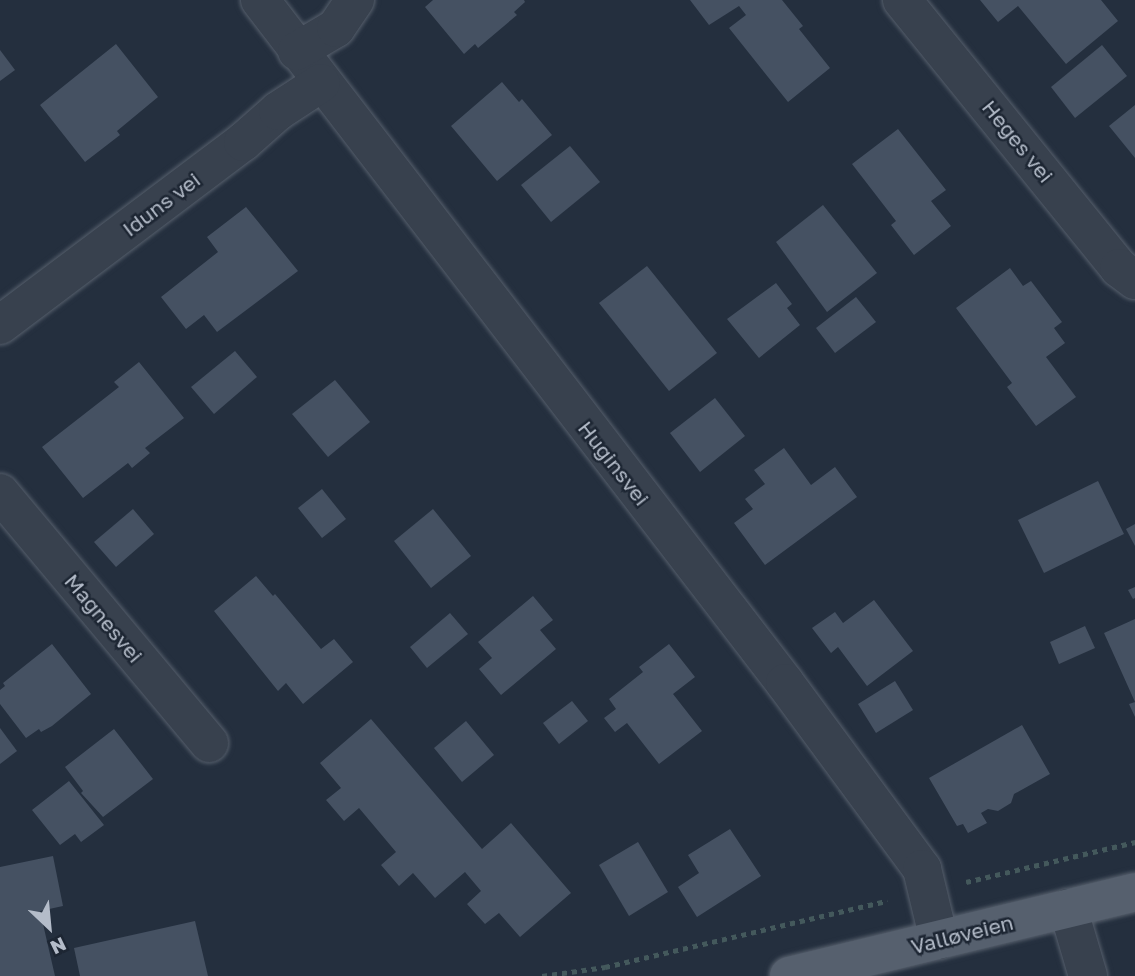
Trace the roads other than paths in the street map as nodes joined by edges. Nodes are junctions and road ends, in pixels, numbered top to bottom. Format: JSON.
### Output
{"nodes":[{"id":1,"x":260,"y":0,"type":"edge"},
{"id":2,"x":355,"y":0,"type":"edge"},
{"id":3,"x":902,"y":0,"type":"edge"},
{"id":4,"x":297,"y":51,"type":"junction"},
{"id":5,"x":321,"y":83,"type":"junction"},
{"id":6,"x":1135,"y":280,"type":"edge"},
{"id":7,"x":0,"y":325,"type":"edge"},
{"id":8,"x":0,"y":493,"type":"edge"},
{"id":9,"x":208,"y":743,"type":"dead end"},
{"id":10,"x":1135,"y":892,"type":"edge"},
{"id":11,"x":1068,"y":908,"type":"junction"},
{"id":12,"x":939,"y":940,"type":"junction"},
{"id":13,"x":792,"y":976,"type":"edge"},
{"id":14,"x":1088,"y":976,"type":"edge"}],
"edges":[{"from":1,"to":4,"type":"street","name":"Huginsvei"},
{"from":2,"to":4,"type":"street"},
{"from":3,"to":6,"type":"street","name":"Heges vei"},
{"from":4,"to":5,"type":"street","name":"Huginsvei"},
{"from":5,"to":7,"type":"street","name":"Iduns vei"},
{"from":5,"to":12,"type":"street","name":"Huginsvei"},
{"from":8,"to":9,"type":"street","name":"Magnesvei"},
{"from":10,"to":11,"type":"main road","name":"Valløveien"},
{"from":11,"to":12,"type":"main road","name":"Valløveien"},
{"from":11,"to":14,"type":"street"},
{"from":12,"to":13,"type":"main road","name":"Valløveien"}]}
